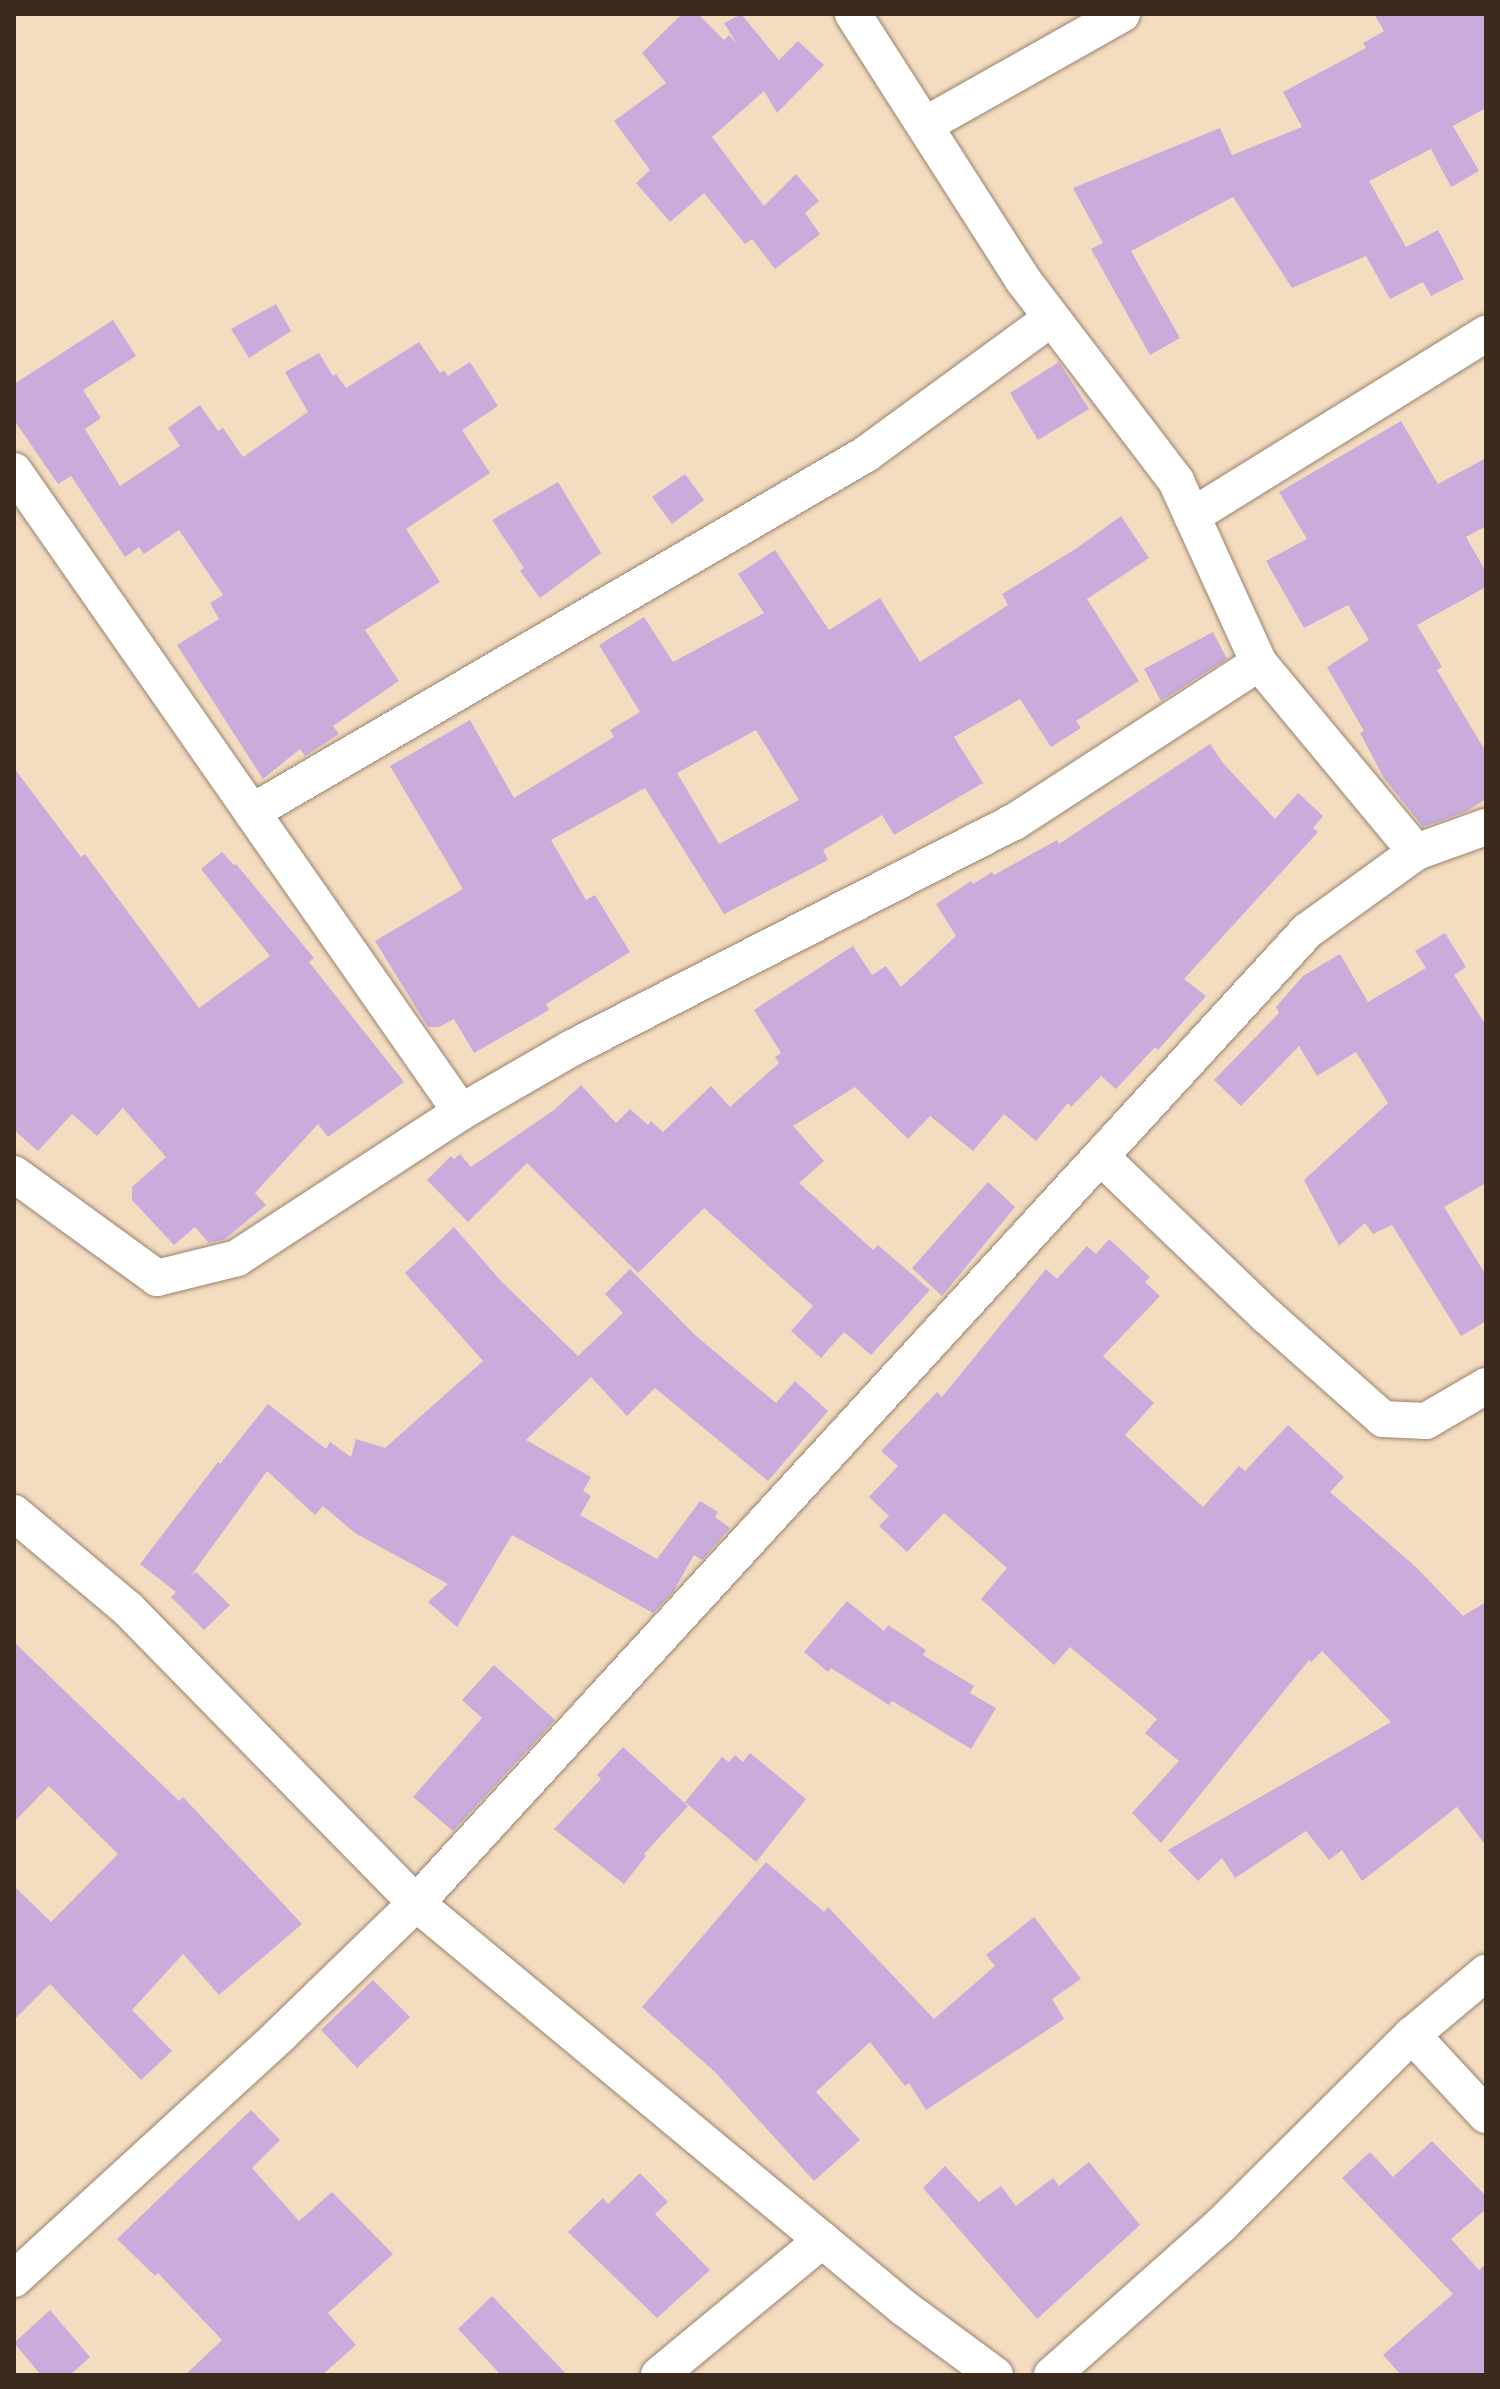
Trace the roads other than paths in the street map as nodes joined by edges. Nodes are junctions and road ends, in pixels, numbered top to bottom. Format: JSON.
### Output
{"nodes":[{"id":1,"x":853,"y":14,"type":"edge"},
{"id":2,"x":1122,"y":14,"type":"edge"},
{"id":3,"x":925,"y":125,"type":"junction"},
{"id":4,"x":1052,"y":318,"type":"junction"},
{"id":5,"x":1486,"y":334,"type":"edge"},
{"id":6,"x":14,"y":471,"type":"edge"},
{"id":7,"x":1192,"y":516,"type":"junction"},
{"id":8,"x":1259,"y":663,"type":"junction"},
{"id":9,"x":252,"y":812,"type":"junction"},
{"id":10,"x":1486,"y":827,"type":"edge"},
{"id":11,"x":1416,"y":852,"type":"junction"},
{"id":12,"x":461,"y":1112,"type":"junction"},
{"id":13,"x":1102,"y":1158,"type":"junction"},
{"id":14,"x":14,"y":1174,"type":"edge"},
{"id":15,"x":1486,"y":1386,"type":"edge"},
{"id":16,"x":14,"y":1513,"type":"edge"},
{"id":17,"x":416,"y":1903,"type":"junction"},
{"id":18,"x":1486,"y":1973,"type":"edge"},
{"id":19,"x":1412,"y":2035,"type":"junction"},
{"id":20,"x":1486,"y":2115,"type":"edge"},
{"id":21,"x":822,"y":2240,"type":"junction"},
{"id":22,"x":14,"y":2278,"type":"edge"},
{"id":23,"x":659,"y":2375,"type":"edge"},
{"id":24,"x":995,"y":2375,"type":"edge"},
{"id":25,"x":1052,"y":2375,"type":"edge"}],
"edges":[{"from":1,"to":3,"type":"street"},
{"from":2,"to":3,"type":"street"},
{"from":3,"to":4,"type":"street"},
{"from":4,"to":7,"type":"street"},
{"from":4,"to":9,"type":"street"},
{"from":5,"to":7,"type":"street"},
{"from":6,"to":9,"type":"street"},
{"from":7,"to":8,"type":"street"},
{"from":8,"to":11,"type":"street"},
{"from":8,"to":12,"type":"street"},
{"from":9,"to":12,"type":"street"},
{"from":10,"to":11,"type":"street"},
{"from":11,"to":13,"type":"street"},
{"from":12,"to":14,"type":"street"},
{"from":13,"to":15,"type":"street"},
{"from":13,"to":17,"type":"street"},
{"from":16,"to":17,"type":"street"},
{"from":17,"to":21,"type":"street"},
{"from":17,"to":22,"type":"street"},
{"from":18,"to":19,"type":"street"},
{"from":19,"to":20,"type":"street"},
{"from":19,"to":25,"type":"street"},
{"from":21,"to":23,"type":"street"},
{"from":21,"to":24,"type":"street"}]}
